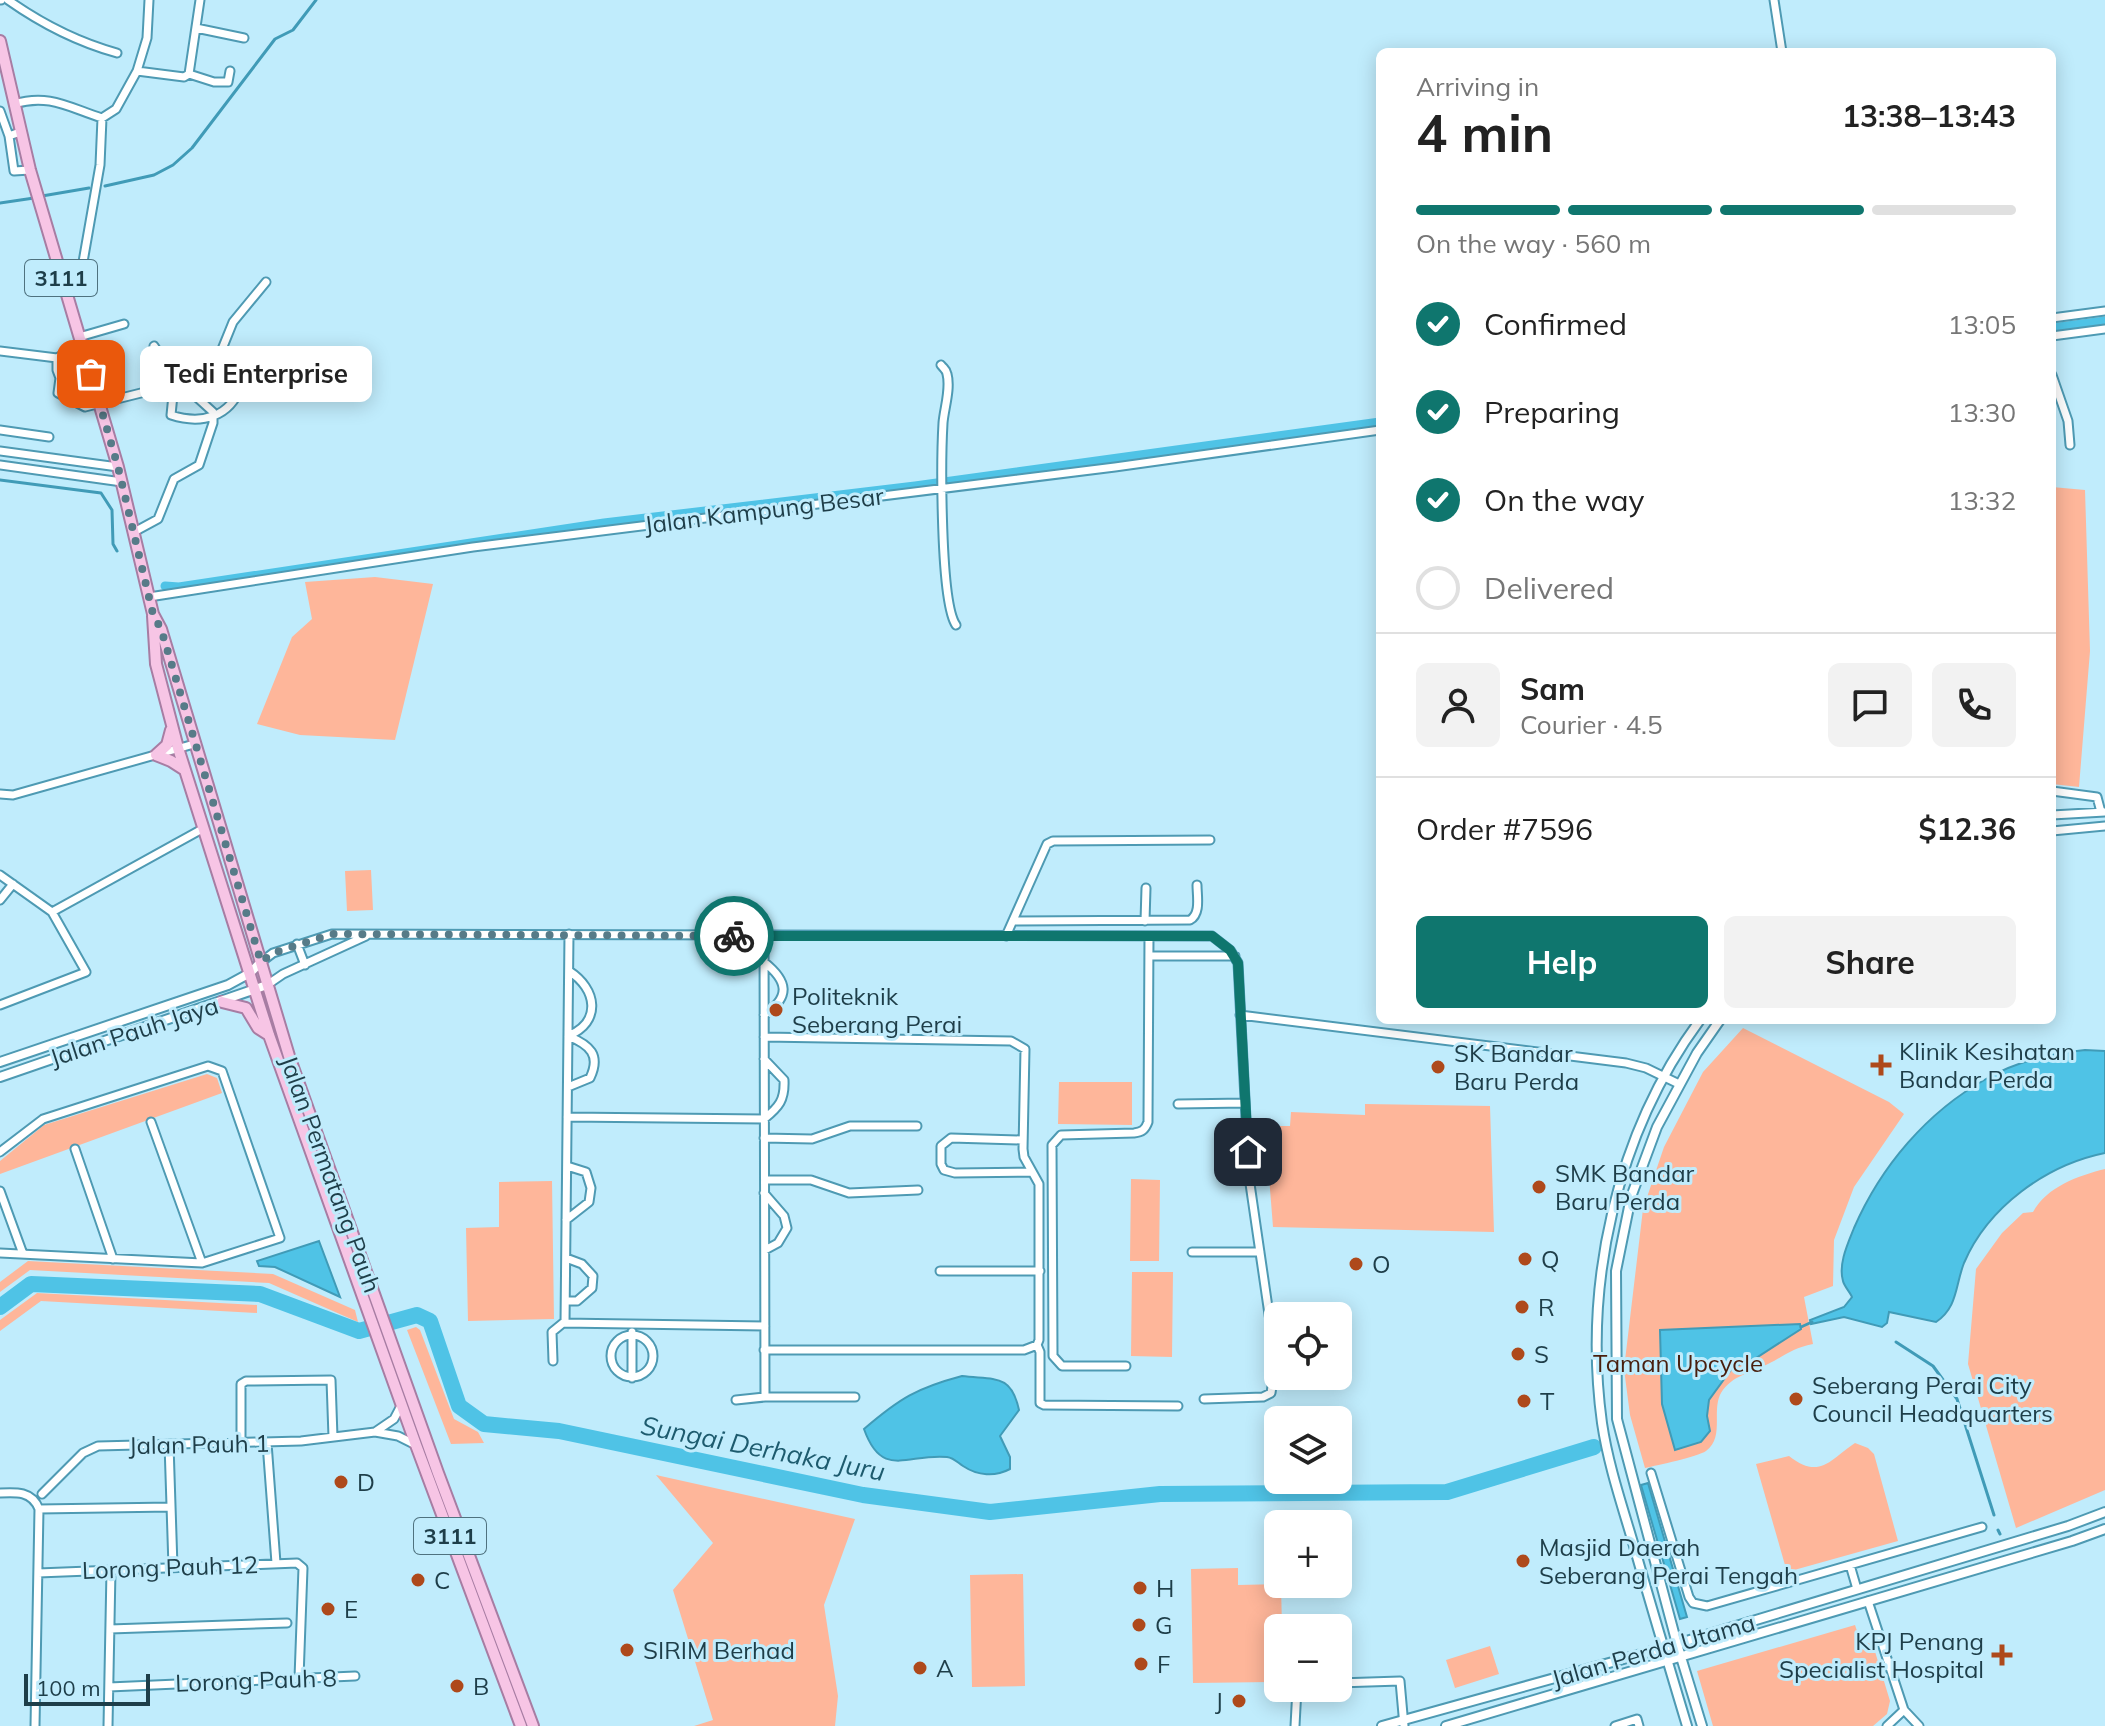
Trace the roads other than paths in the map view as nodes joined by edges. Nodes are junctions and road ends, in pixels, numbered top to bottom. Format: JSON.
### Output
{"nodes":[{"id":1,"x":8,"y":0,"type":"edge"},
{"id":2,"x":149,"y":0,"type":"edge"},
{"id":3,"x":200,"y":0,"type":"edge"},
{"id":4,"x":1774,"y":0,"type":"edge"},
{"id":5,"x":196,"y":28,"type":"junction"},
{"id":6,"x":244,"y":38,"type":"dead end"},
{"id":7,"x":0,"y":41,"type":"edge"},
{"id":8,"x":1781,"y":48,"type":"edge"},
{"id":9,"x":117,"y":53,"type":"dead end"},
{"id":10,"x":137,"y":71,"type":"junction"},
{"id":11,"x":230,"y":71,"type":"dead end"},
{"id":12,"x":189,"y":74,"type":"junction"},
{"id":13,"x":14,"y":104,"type":"junction"},
{"id":14,"x":0,"y":111,"type":"edge"},
{"id":15,"x":102,"y":118,"type":"junction"},
{"id":16,"x":20,"y":132,"type":"junction"},
{"id":17,"x":9,"y":136,"type":"junction"},
{"id":18,"x":31,"y":175,"type":"junction"},
{"id":19,"x":266,"y":282,"type":"dead end"},
{"id":20,"x":64,"y":287,"type":"junction"},
{"id":21,"x":2105,"y":311,"type":"edge"},
{"id":22,"x":2056,"y":317,"type":"edge"},
{"id":23,"x":124,"y":324,"type":"dead end"},
{"id":24,"x":2105,"y":329,"type":"edge"},
{"id":25,"x":2056,"y":335,"type":"edge"},
{"id":26,"x":80,"y":340,"type":"junction"},
{"id":27,"x":154,"y":346,"type":"dead end"},
{"id":28,"x":0,"y":351,"type":"edge"},
{"id":29,"x":57,"y":358,"type":"junction"},
{"id":30,"x":941,"y":365,"type":"dead end"},
{"id":31,"x":250,"y":382,"type":"dead end"},
{"id":32,"x":180,"y":383,"type":"junction"},
{"id":33,"x":168,"y":385,"type":"junction"},
{"id":34,"x":2056,"y":387,"type":"edge"},
{"id":35,"x":100,"y":403,"type":"junction"},
{"id":36,"x":2063,"y":409,"type":"junction"},
{"id":37,"x":2056,"y":410,"type":"edge"},
{"id":38,"x":213,"y":416,"type":"junction"},
{"id":39,"x":0,"y":430,"type":"edge"},
{"id":40,"x":1376,"y":431,"type":"edge"},
{"id":41,"x":49,"y":437,"type":"dead end"},
{"id":42,"x":2070,"y":445,"type":"dead end"},
{"id":43,"x":0,"y":451,"type":"edge"},
{"id":44,"x":0,"y":465,"type":"edge"},
{"id":45,"x":118,"y":467,"type":"junction"},
{"id":46,"x":122,"y":482,"type":"junction"},
{"id":47,"x":942,"y":487,"type":"junction"},
{"id":48,"x":134,"y":532,"type":"junction"},
{"id":49,"x":149,"y":597,"type":"junction"},
{"id":50,"x":153,"y":614,"type":"junction"},
{"id":51,"x":956,"y":625,"type":"dead end"},
{"id":52,"x":172,"y":724,"type":"junction"},
{"id":53,"x":194,"y":744,"type":"junction"},
{"id":54,"x":178,"y":748,"type":"junction"},
{"id":55,"x":156,"y":755,"type":"junction"},
{"id":56,"x":186,"y":771,"type":"junction"},
{"id":57,"x":2056,"y":792,"type":"edge"},
{"id":58,"x":0,"y":794,"type":"edge"},
{"id":59,"x":2103,"y":812,"type":"edge"},
{"id":60,"x":2056,"y":815,"type":"edge"},
{"id":61,"x":2105,"y":826,"type":"edge"},
{"id":62,"x":204,"y":828,"type":"junction"},
{"id":63,"x":2056,"y":831,"type":"edge"},
{"id":64,"x":1210,"y":840,"type":"dead end"},
{"id":65,"x":0,"y":875,"type":"edge"},
{"id":66,"x":13,"y":884,"type":"junction"},
{"id":67,"x":1197,"y":885,"type":"dead end"},
{"id":68,"x":1146,"y":888,"type":"dead end"},
{"id":69,"x":0,"y":900,"type":"edge"},
{"id":70,"x":52,"y":912,"type":"junction"},
{"id":71,"x":1013,"y":921,"type":"junction"},
{"id":72,"x":1145,"y":921,"type":"junction"},
{"id":73,"x":569,"y":934,"type":"junction"},
{"id":74,"x":368,"y":935,"type":"junction"},
{"id":75,"x":764,"y":936,"type":"junction"},
{"id":76,"x":1006,"y":936,"type":"junction"},
{"id":77,"x":1149,"y":936,"type":"junction"},
{"id":78,"x":297,"y":944,"type":"junction"},
{"id":79,"x":1149,"y":956,"type":"junction"},
{"id":80,"x":1235,"y":956,"type":"junction"},
{"id":81,"x":261,"y":962,"type":"junction"},
{"id":82,"x":764,"y":962,"type":"junction"},
{"id":83,"x":305,"y":965,"type":"junction"},
{"id":84,"x":569,"y":971,"type":"junction"},
{"id":85,"x":250,"y":973,"type":"junction"},
{"id":86,"x":267,"y":985,"type":"junction"},
{"id":87,"x":255,"y":990,"type":"junction"},
{"id":88,"x":222,"y":1002,"type":"junction"},
{"id":89,"x":0,"y":1005,"type":"edge"},
{"id":90,"x":764,"y":1015,"type":"junction"},
{"id":91,"x":1240,"y":1015,"type":"junction"},
{"id":92,"x":1697,"y":1024,"type":"edge"},
{"id":93,"x":1717,"y":1024,"type":"edge"},
{"id":94,"x":269,"y":1035,"type":"junction"},
{"id":95,"x":568,"y":1036,"type":"junction"},
{"id":96,"x":764,"y":1037,"type":"junction"},
{"id":97,"x":764,"y":1059,"type":"junction"},
{"id":98,"x":0,"y":1062,"type":"edge"},
{"id":99,"x":1665,"y":1076,"type":"junction"},
{"id":100,"x":0,"y":1077,"type":"edge"},
{"id":101,"x":1679,"y":1084,"type":"junction"},
{"id":102,"x":568,"y":1087,"type":"junction"},
{"id":103,"x":1245,"y":1103,"type":"junction"},
{"id":104,"x":1178,"y":1104,"type":"dead end"},
{"id":105,"x":567,"y":1117,"type":"junction"},
{"id":106,"x":764,"y":1119,"type":"junction"},
{"id":107,"x":151,"y":1122,"type":"dead end"},
{"id":108,"x":917,"y":1126,"type":"dead end"},
{"id":109,"x":764,"y":1138,"type":"junction"},
{"id":110,"x":1022,"y":1140,"type":"junction"},
{"id":111,"x":75,"y":1149,"type":"dead end"},
{"id":112,"x":0,"y":1152,"type":"edge"},
{"id":113,"x":567,"y":1166,"type":"junction"},
{"id":114,"x":1031,"y":1172,"type":"junction"},
{"id":115,"x":765,"y":1180,"type":"junction"},
{"id":116,"x":918,"y":1190,"type":"dead end"},
{"id":117,"x":0,"y":1191,"type":"edge"},
{"id":118,"x":764,"y":1193,"type":"junction"},
{"id":119,"x":566,"y":1220,"type":"junction"},
{"id":120,"x":765,"y":1250,"type":"junction"},
{"id":121,"x":1192,"y":1252,"type":"dead end"},
{"id":122,"x":1260,"y":1252,"type":"junction"},
{"id":123,"x":0,"y":1253,"type":"edge"},
{"id":124,"x":23,"y":1254,"type":"junction"},
{"id":125,"x":566,"y":1258,"type":"junction"},
{"id":126,"x":113,"y":1259,"type":"junction"},
{"id":127,"x":202,"y":1263,"type":"junction"},
{"id":128,"x":940,"y":1271,"type":"dead end"},
{"id":129,"x":1040,"y":1271,"type":"junction"},
{"id":130,"x":371,"y":1301,"type":"junction"},
{"id":131,"x":566,"y":1301,"type":"junction"},
{"id":132,"x":565,"y":1323,"type":"junction"},
{"id":133,"x":632,"y":1323,"type":"junction"},
{"id":134,"x":765,"y":1326,"type":"junction"},
{"id":135,"x":632,"y":1335,"type":"junction"},
{"id":136,"x":385,"y":1343,"type":"junction"},
{"id":137,"x":1037,"y":1345,"type":"junction"},
{"id":138,"x":764,"y":1350,"type":"junction"},
{"id":139,"x":553,"y":1361,"type":"dead end"},
{"id":140,"x":1126,"y":1366,"type":"dead end"},
{"id":141,"x":632,"y":1378,"type":"junction"},
{"id":142,"x":765,"y":1397,"type":"junction"},
{"id":143,"x":855,"y":1397,"type":"dead end"},
{"id":144,"x":1204,"y":1399,"type":"dead end"},
{"id":145,"x":736,"y":1400,"type":"dead end"},
{"id":146,"x":402,"y":1404,"type":"junction"},
{"id":147,"x":1178,"y":1406,"type":"dead end"},
{"id":148,"x":375,"y":1432,"type":"junction"},
{"id":149,"x":333,"y":1437,"type":"junction"},
{"id":150,"x":241,"y":1443,"type":"junction"},
{"id":151,"x":267,"y":1443,"type":"junction"},
{"id":152,"x":169,"y":1444,"type":"junction"},
{"id":153,"x":416,"y":1445,"type":"junction"},
{"id":154,"x":1651,"y":1473,"type":"dead end"},
{"id":155,"x":0,"y":1493,"type":"edge"},
{"id":156,"x":42,"y":1494,"type":"dead end"},
{"id":157,"x":171,"y":1507,"type":"junction"},
{"id":158,"x":39,"y":1509,"type":"junction"},
{"id":159,"x":2105,"y":1512,"type":"edge"},
{"id":160,"x":1982,"y":1527,"type":"dead end"},
{"id":161,"x":2105,"y":1529,"type":"edge"},
{"id":162,"x":276,"y":1563,"type":"junction"},
{"id":163,"x":1850,"y":1565,"type":"junction"},
{"id":164,"x":173,"y":1567,"type":"junction"},
{"id":165,"x":111,"y":1570,"type":"junction"},
{"id":166,"x":38,"y":1573,"type":"junction"},
{"id":167,"x":1857,"y":1589,"type":"junction"},
{"id":168,"x":1868,"y":1601,"type":"junction"},
{"id":169,"x":287,"y":1623,"type":"dead end"},
{"id":170,"x":110,"y":1629,"type":"junction"},
{"id":171,"x":1677,"y":1644,"type":"junction"},
{"id":172,"x":1663,"y":1648,"type":"junction"},
{"id":173,"x":1681,"y":1658,"type":"junction"},
{"id":174,"x":1668,"y":1662,"type":"junction"},
{"id":175,"x":355,"y":1676,"type":"dead end"},
{"id":176,"x":299,"y":1678,"type":"junction"},
{"id":177,"x":1352,"y":1683,"type":"edge"},
{"id":178,"x":109,"y":1687,"type":"junction"},
{"id":179,"x":1296,"y":1702,"type":"edge"},
{"id":180,"x":1904,"y":1710,"type":"junction"},
{"id":181,"x":1403,"y":1723,"type":"edge"},
{"id":182,"x":1638,"y":1723,"type":"edge"},
{"id":183,"x":35,"y":1726,"type":"edge"},
{"id":184,"x":108,"y":1726,"type":"edge"},
{"id":185,"x":521,"y":1726,"type":"edge"},
{"id":186,"x":533,"y":1726,"type":"edge"},
{"id":187,"x":1295,"y":1726,"type":"edge"},
{"id":188,"x":1382,"y":1726,"type":"edge"},
{"id":189,"x":1446,"y":1726,"type":"edge"},
{"id":190,"x":1615,"y":1726,"type":"edge"},
{"id":191,"x":1687,"y":1726,"type":"edge"},
{"id":192,"x":1702,"y":1726,"type":"edge"},
{"id":193,"x":1887,"y":1726,"type":"edge"},
{"id":194,"x":1919,"y":1726,"type":"edge"}],
"edges":[{"from":1,"to":9,"type":"street"},
{"from":2,"to":10,"type":"street"},
{"from":3,"to":5,"type":"street"},
{"from":4,"to":8,"type":"street"},
{"from":5,"to":6,"type":"street"},
{"from":5,"to":12,"type":"street"},
{"from":7,"to":13,"type":"main road","name":"Jalan Permatang Pauh","number":"3111"},
{"from":10,"to":12,"type":"street"},
{"from":10,"to":15,"type":"street"},
{"from":11,"to":12,"type":"street"},
{"from":13,"to":15,"type":"street"},
{"from":13,"to":16,"type":"main road","name":"Jalan Permatang Pauh","number":"3111"},
{"from":14,"to":17,"type":"street"},
{"from":15,"to":20,"type":"street"},
{"from":16,"to":17,"type":"street"},
{"from":16,"to":18,"type":"main road","name":"Jalan Permatang Pauh","number":"3111"},
{"from":17,"to":18,"type":"street"},
{"from":18,"to":20,"type":"main road","name":"Jalan Permatang Pauh","number":"3111"},
{"from":19,"to":32,"type":"street"},
{"from":20,"to":26,"type":"main road","name":"Jalan Permatang Pauh","number":"3111"},
{"from":21,"to":22,"type":"street"},
{"from":23,"to":26,"type":"street"},
{"from":24,"to":25,"type":"street"},
{"from":26,"to":29,"type":"street"},
{"from":26,"to":35,"type":"main road","name":"Jalan Permatang Pauh","number":"3111"},
{"from":27,"to":32,"type":"street"},
{"from":28,"to":29,"type":"street"},
{"from":29,"to":35,"type":"street"},
{"from":30,"to":47,"type":"street"},
{"from":31,"to":38,"type":"street"},
{"from":32,"to":33,"type":"street"},
{"from":32,"to":38,"type":"street"},
{"from":33,"to":35,"type":"street"},
{"from":33,"to":38,"type":"street"},
{"from":34,"to":36,"type":"street"},
{"from":35,"to":45,"type":"main road","name":"Jalan Permatang Pauh","number":"3111"},
{"from":36,"to":37,"type":"street"},
{"from":36,"to":42,"type":"street"},
{"from":38,"to":48,"type":"street"},
{"from":39,"to":41,"type":"street"},
{"from":40,"to":47,"type":"street","name":"Jalan Kampung Besar"},
{"from":43,"to":45,"type":"street"},
{"from":44,"to":46,"type":"street"},
{"from":45,"to":46,"type":"main road","name":"Jalan Permatang Pauh","number":"3111"},
{"from":46,"to":48,"type":"main road","name":"Jalan Permatang Pauh","number":"3111"},
{"from":47,"to":49,"type":"street","name":"Jalan Kampung Besar"},
{"from":47,"to":51,"type":"street"},
{"from":48,"to":49,"type":"main road","name":"Jalan Permatang Pauh","number":"3111"},
{"from":49,"to":50,"type":"main road","name":"Jalan Permatang Pauh","number":"3111"},
{"from":50,"to":52,"type":"main road","name":"Jalan Permatang Pauh","number":"3111"},
{"from":50,"to":53,"type":"main road","name":"Jalan Permatang Pauh","number":"3111"},
{"from":52,"to":54,"type":"main road","name":"Jalan Permatang Pauh","number":"3111"},
{"from":52,"to":55,"type":"main road"},
{"from":53,"to":54,"type":"street"},
{"from":53,"to":81,"type":"main road","name":"Jalan Permatang Pauh","number":"3111"},
{"from":54,"to":55,"type":"street"},
{"from":54,"to":56,"type":"main road","name":"Jalan Permatang Pauh","number":"3111"},
{"from":55,"to":56,"type":"main road"},
{"from":55,"to":58,"type":"street"},
{"from":56,"to":62,"type":"main road","name":"Jalan Permatang Pauh","number":"3111"},
{"from":57,"to":59,"type":"street"},
{"from":59,"to":60,"type":"street"},
{"from":61,"to":63,"type":"street"},
{"from":62,"to":70,"type":"street"},
{"from":62,"to":85,"type":"main road","name":"Jalan Permatang Pauh","number":"3111"},
{"from":64,"to":71,"type":"street"},
{"from":65,"to":66,"type":"street"},
{"from":66,"to":69,"type":"street"},
{"from":66,"to":70,"type":"street"},
{"from":67,"to":72,"type":"street"},
{"from":68,"to":72,"type":"street"},
{"from":70,"to":89,"type":"street"},
{"from":71,"to":72,"type":"street"},
{"from":71,"to":76,"type":"street"},
{"from":73,"to":74,"type":"street"},
{"from":73,"to":75,"type":"street"},
{"from":73,"to":84,"type":"street"},
{"from":74,"to":78,"type":"street"},
{"from":74,"to":83,"type":"street"},
{"from":75,"to":76,"type":"street"},
{"from":75,"to":82,"type":"street"},
{"from":76,"to":77,"type":"street"},
{"from":77,"to":79,"type":"street"},
{"from":77,"to":80,"type":"street"},
{"from":78,"to":81,"type":"street"},
{"from":78,"to":83,"type":"street"},
{"from":79,"to":80,"type":"street"},
{"from":79,"to":140,"type":"street"},
{"from":80,"to":91,"type":"street"},
{"from":81,"to":85,"type":"street","name":"Jalan Pauh Jaya"},
{"from":81,"to":86,"type":"main road","name":"Jalan Permatang Pauh","number":"3111"},
{"from":82,"to":90,"type":"street"},
{"from":82,"to":90,"type":"street"},
{"from":83,"to":86,"type":"street"},
{"from":84,"to":95,"type":"street"},
{"from":84,"to":95,"type":"street"},
{"from":85,"to":87,"type":"main road","name":"Jalan Permatang Pauh","number":"3111"},
{"from":85,"to":98,"type":"street","name":"Jalan Pauh Jaya"},
{"from":86,"to":87,"type":"street","name":"Jalan Pauh Jaya"},
{"from":86,"to":130,"type":"main road","name":"Jalan Permatang Pauh","number":"3111"},
{"from":87,"to":88,"type":"street","name":"Jalan Pauh Jaya"},
{"from":87,"to":94,"type":"main road","name":"Jalan Permatang Pauh","number":"3111"},
{"from":88,"to":94,"type":"main road"},
{"from":88,"to":100,"type":"street","name":"Jalan Pauh Jaya"},
{"from":90,"to":96,"type":"street"},
{"from":91,"to":99,"type":"street"},
{"from":91,"to":103,"type":"street"},
{"from":92,"to":99,"type":"street"},
{"from":93,"to":101,"type":"street"},
{"from":94,"to":130,"type":"main road","name":"Jalan Permatang Pauh","number":"3111"},
{"from":95,"to":102,"type":"street"},
{"from":95,"to":102,"type":"street"},
{"from":96,"to":97,"type":"street"},
{"from":96,"to":110,"type":"street"},
{"from":97,"to":106,"type":"street"},
{"from":97,"to":106,"type":"street"},
{"from":99,"to":101,"type":"street"},
{"from":99,"to":172,"type":"street"},
{"from":101,"to":171,"type":"street"},
{"from":102,"to":105,"type":"street"},
{"from":103,"to":104,"type":"street"},
{"from":103,"to":122,"type":"street"},
{"from":105,"to":106,"type":"street"},
{"from":105,"to":113,"type":"street"},
{"from":106,"to":109,"type":"street"},
{"from":107,"to":127,"type":"street"},
{"from":108,"to":109,"type":"street"},
{"from":109,"to":115,"type":"street"},
{"from":110,"to":114,"type":"street"},
{"from":110,"to":114,"type":"street"},
{"from":111,"to":126,"type":"street"},
{"from":112,"to":127,"type":"street"},
{"from":113,"to":119,"type":"street"},
{"from":113,"to":119,"type":"street"},
{"from":114,"to":129,"type":"street"},
{"from":115,"to":116,"type":"street"},
{"from":115,"to":118,"type":"street"},
{"from":117,"to":124,"type":"street"},
{"from":118,"to":120,"type":"street"},
{"from":118,"to":120,"type":"street"},
{"from":119,"to":125,"type":"street"},
{"from":120,"to":134,"type":"street"},
{"from":121,"to":122,"type":"street"},
{"from":122,"to":144,"type":"street"},
{"from":123,"to":124,"type":"street"},
{"from":124,"to":126,"type":"street"},
{"from":125,"to":131,"type":"street"},
{"from":125,"to":131,"type":"street"},
{"from":126,"to":127,"type":"street"},
{"from":128,"to":129,"type":"street"},
{"from":129,"to":137,"type":"street"},
{"from":130,"to":136,"type":"main road","name":"Jalan Permatang Pauh","number":"3111"},
{"from":131,"to":132,"type":"street"},
{"from":132,"to":133,"type":"street"},
{"from":132,"to":139,"type":"street"},
{"from":133,"to":134,"type":"street"},
{"from":133,"to":135,"type":"street"},
{"from":134,"to":138,"type":"street"},
{"from":135,"to":141,"type":"street"},
{"from":135,"to":141,"type":"street"},
{"from":135,"to":141,"type":"street"},
{"from":136,"to":146,"type":"main road","name":"Jalan Permatang Pauh","number":"3111"},
{"from":136,"to":186,"type":"main road","name":"Jalan Permatang Pauh","number":"3111"},
{"from":137,"to":138,"type":"street"},
{"from":137,"to":147,"type":"street"},
{"from":138,"to":142,"type":"street"},
{"from":142,"to":143,"type":"street"},
{"from":142,"to":145,"type":"street"},
{"from":146,"to":148,"type":"street"},
{"from":146,"to":153,"type":"main road","name":"Jalan Permatang Pauh","number":"3111"},
{"from":148,"to":149,"type":"street","name":"Jalan Pauh 1"},
{"from":148,"to":153,"type":"street","name":"Jalan Pauh 1"},
{"from":149,"to":150,"type":"street"},
{"from":149,"to":151,"type":"street","name":"Jalan Pauh 1"},
{"from":150,"to":151,"type":"street","name":"Jalan Pauh 1"},
{"from":150,"to":152,"type":"street","name":"Jalan Pauh 1"},
{"from":151,"to":162,"type":"street"},
{"from":152,"to":156,"type":"street","name":"Jalan Pauh 1"},
{"from":152,"to":157,"type":"street"},
{"from":153,"to":185,"type":"main road","name":"Jalan Permatang Pauh","number":"3111"},
{"from":154,"to":163,"type":"street"},
{"from":155,"to":158,"type":"street"},
{"from":157,"to":158,"type":"street"},
{"from":157,"to":164,"type":"street"},
{"from":158,"to":166,"type":"street"},
{"from":159,"to":167,"type":"street","name":"Jalan Perda Utama"},
{"from":160,"to":163,"type":"street"},
{"from":161,"to":168,"type":"street","name":"Jalan Perda Utama"},
{"from":162,"to":164,"type":"street","name":"Lorong Pauh 12"},
{"from":162,"to":176,"type":"street","name":"Lorong Pauh 12"},
{"from":163,"to":167,"type":"street"},
{"from":164,"to":165,"type":"street","name":"Lorong Pauh 12"},
{"from":165,"to":166,"type":"street","name":"Lorong Pauh 12"},
{"from":165,"to":170,"type":"street"},
{"from":166,"to":183,"type":"street"},
{"from":167,"to":171,"type":"street","name":"Jalan Perda Utama"},
{"from":168,"to":173,"type":"street","name":"Jalan Perda Utama"},
{"from":168,"to":180,"type":"street"},
{"from":169,"to":170,"type":"street"},
{"from":170,"to":178,"type":"street"},
{"from":171,"to":172,"type":"street","name":"Jalan Perda Utama"},
{"from":171,"to":173,"type":"street"},
{"from":172,"to":174,"type":"street"},
{"from":172,"to":181,"type":"street","name":"Jalan Perda Utama"},
{"from":173,"to":174,"type":"street","name":"Jalan Perda Utama"},
{"from":173,"to":192,"type":"street"},
{"from":174,"to":189,"type":"street","name":"Jalan Perda Utama"},
{"from":174,"to":191,"type":"street"},
{"from":175,"to":176,"type":"street","name":"Lorong Pauh 8"},
{"from":176,"to":178,"type":"street","name":"Lorong Pauh 8"},
{"from":177,"to":181,"type":"street"},
{"from":178,"to":184,"type":"street"},
{"from":179,"to":187,"type":"street"},
{"from":180,"to":193,"type":"street"},
{"from":180,"to":194,"type":"street"},
{"from":181,"to":188,"type":"street","name":"Jalan Perda Utama"},
{"from":182,"to":190,"type":"street"}]}
